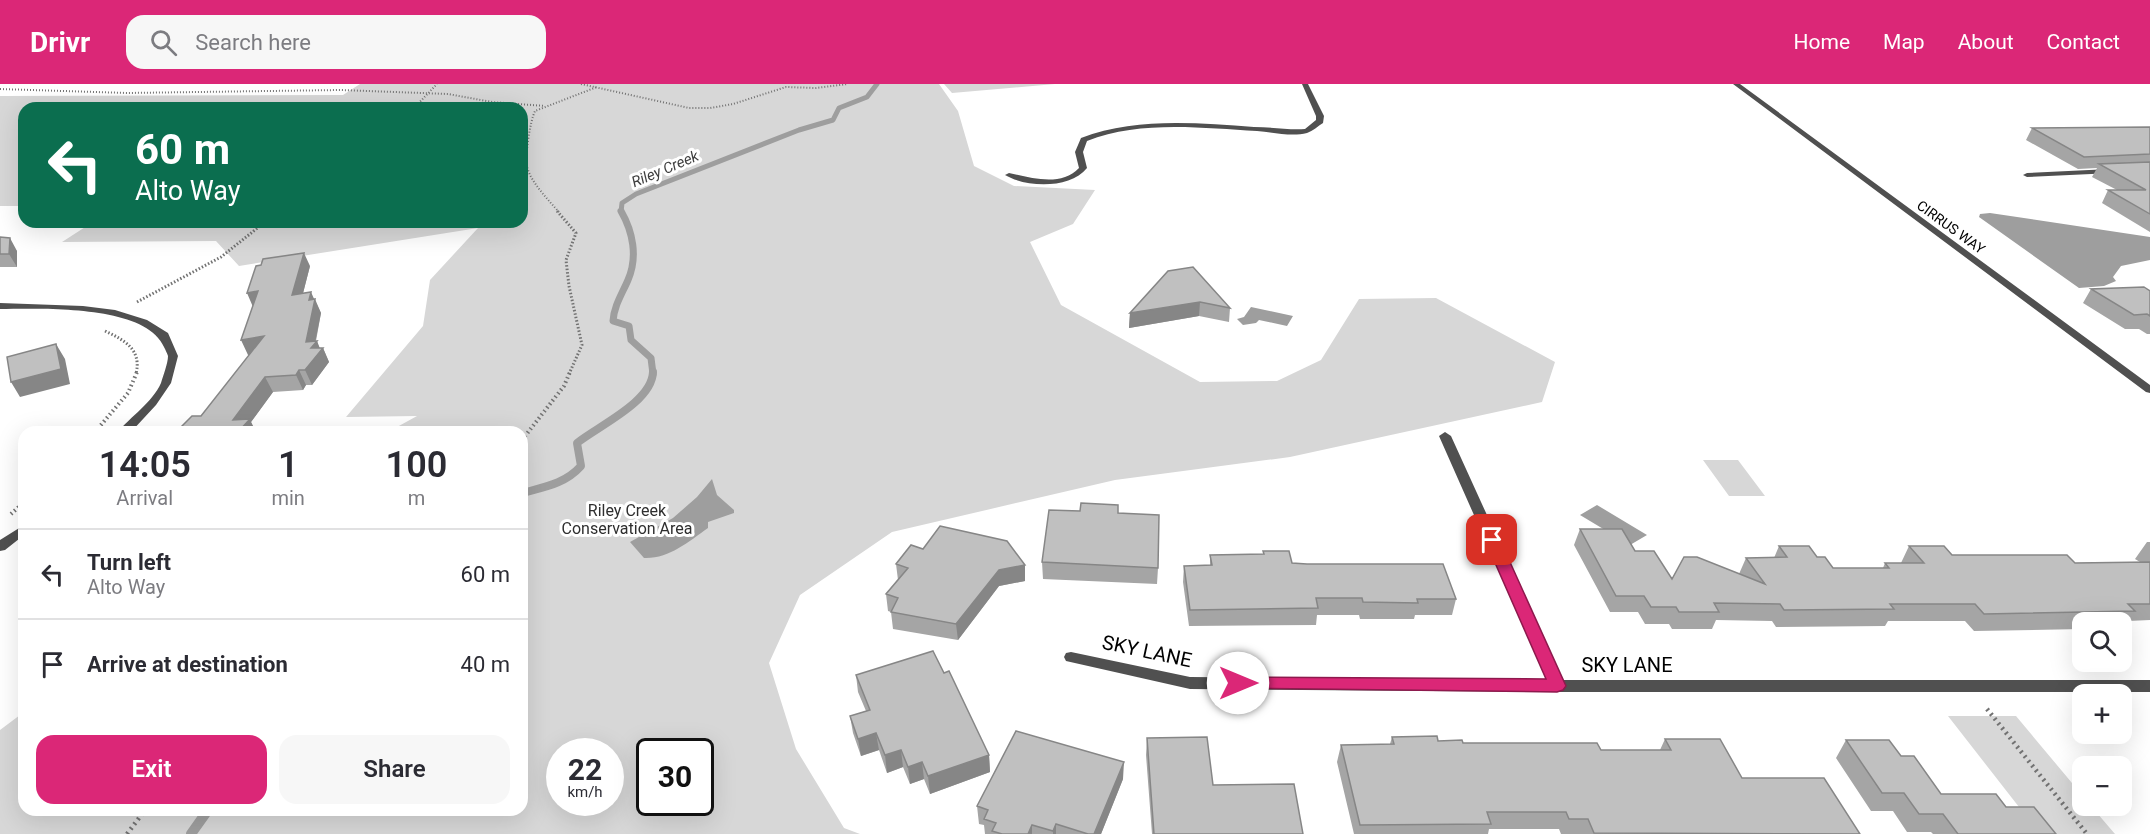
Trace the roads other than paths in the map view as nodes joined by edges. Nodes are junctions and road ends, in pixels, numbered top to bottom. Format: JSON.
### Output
{"nodes":[{"id":1,"x":1305,"y":84,"type":"edge"},
{"id":2,"x":1736,"y":84,"type":"edge"},
{"id":3,"x":2115,"y":171,"type":"edge"},
{"id":4,"x":1009,"y":175,"type":"dead end"},
{"id":5,"x":2027,"y":175,"type":"dead end"},
{"id":6,"x":0,"y":306,"type":"edge"},
{"id":7,"x":2150,"y":390,"type":"edge"},
{"id":8,"x":130,"y":426,"type":"edge"},
{"id":9,"x":1445,"y":436,"type":"dead end"},
{"id":10,"x":18,"y":534,"type":"edge"},
{"id":11,"x":0,"y":547,"type":"edge"},
{"id":12,"x":1071,"y":657,"type":"dead end"},
{"id":13,"x":1557,"y":686,"type":"junction"},
{"id":14,"x":2150,"y":686,"type":"edge"}],
"edges":[{"from":1,"to":4,"type":"street"},
{"from":2,"to":7,"type":"street","name":"CIRRUS WAY"},
{"from":3,"to":5,"type":"street"},
{"from":6,"to":8,"type":"street"},
{"from":9,"to":13,"type":"street"},
{"from":10,"to":11,"type":"street"},
{"from":12,"to":13,"type":"street","name":"SKY LANE"},
{"from":13,"to":14,"type":"street","name":"SKY LANE"}]}
